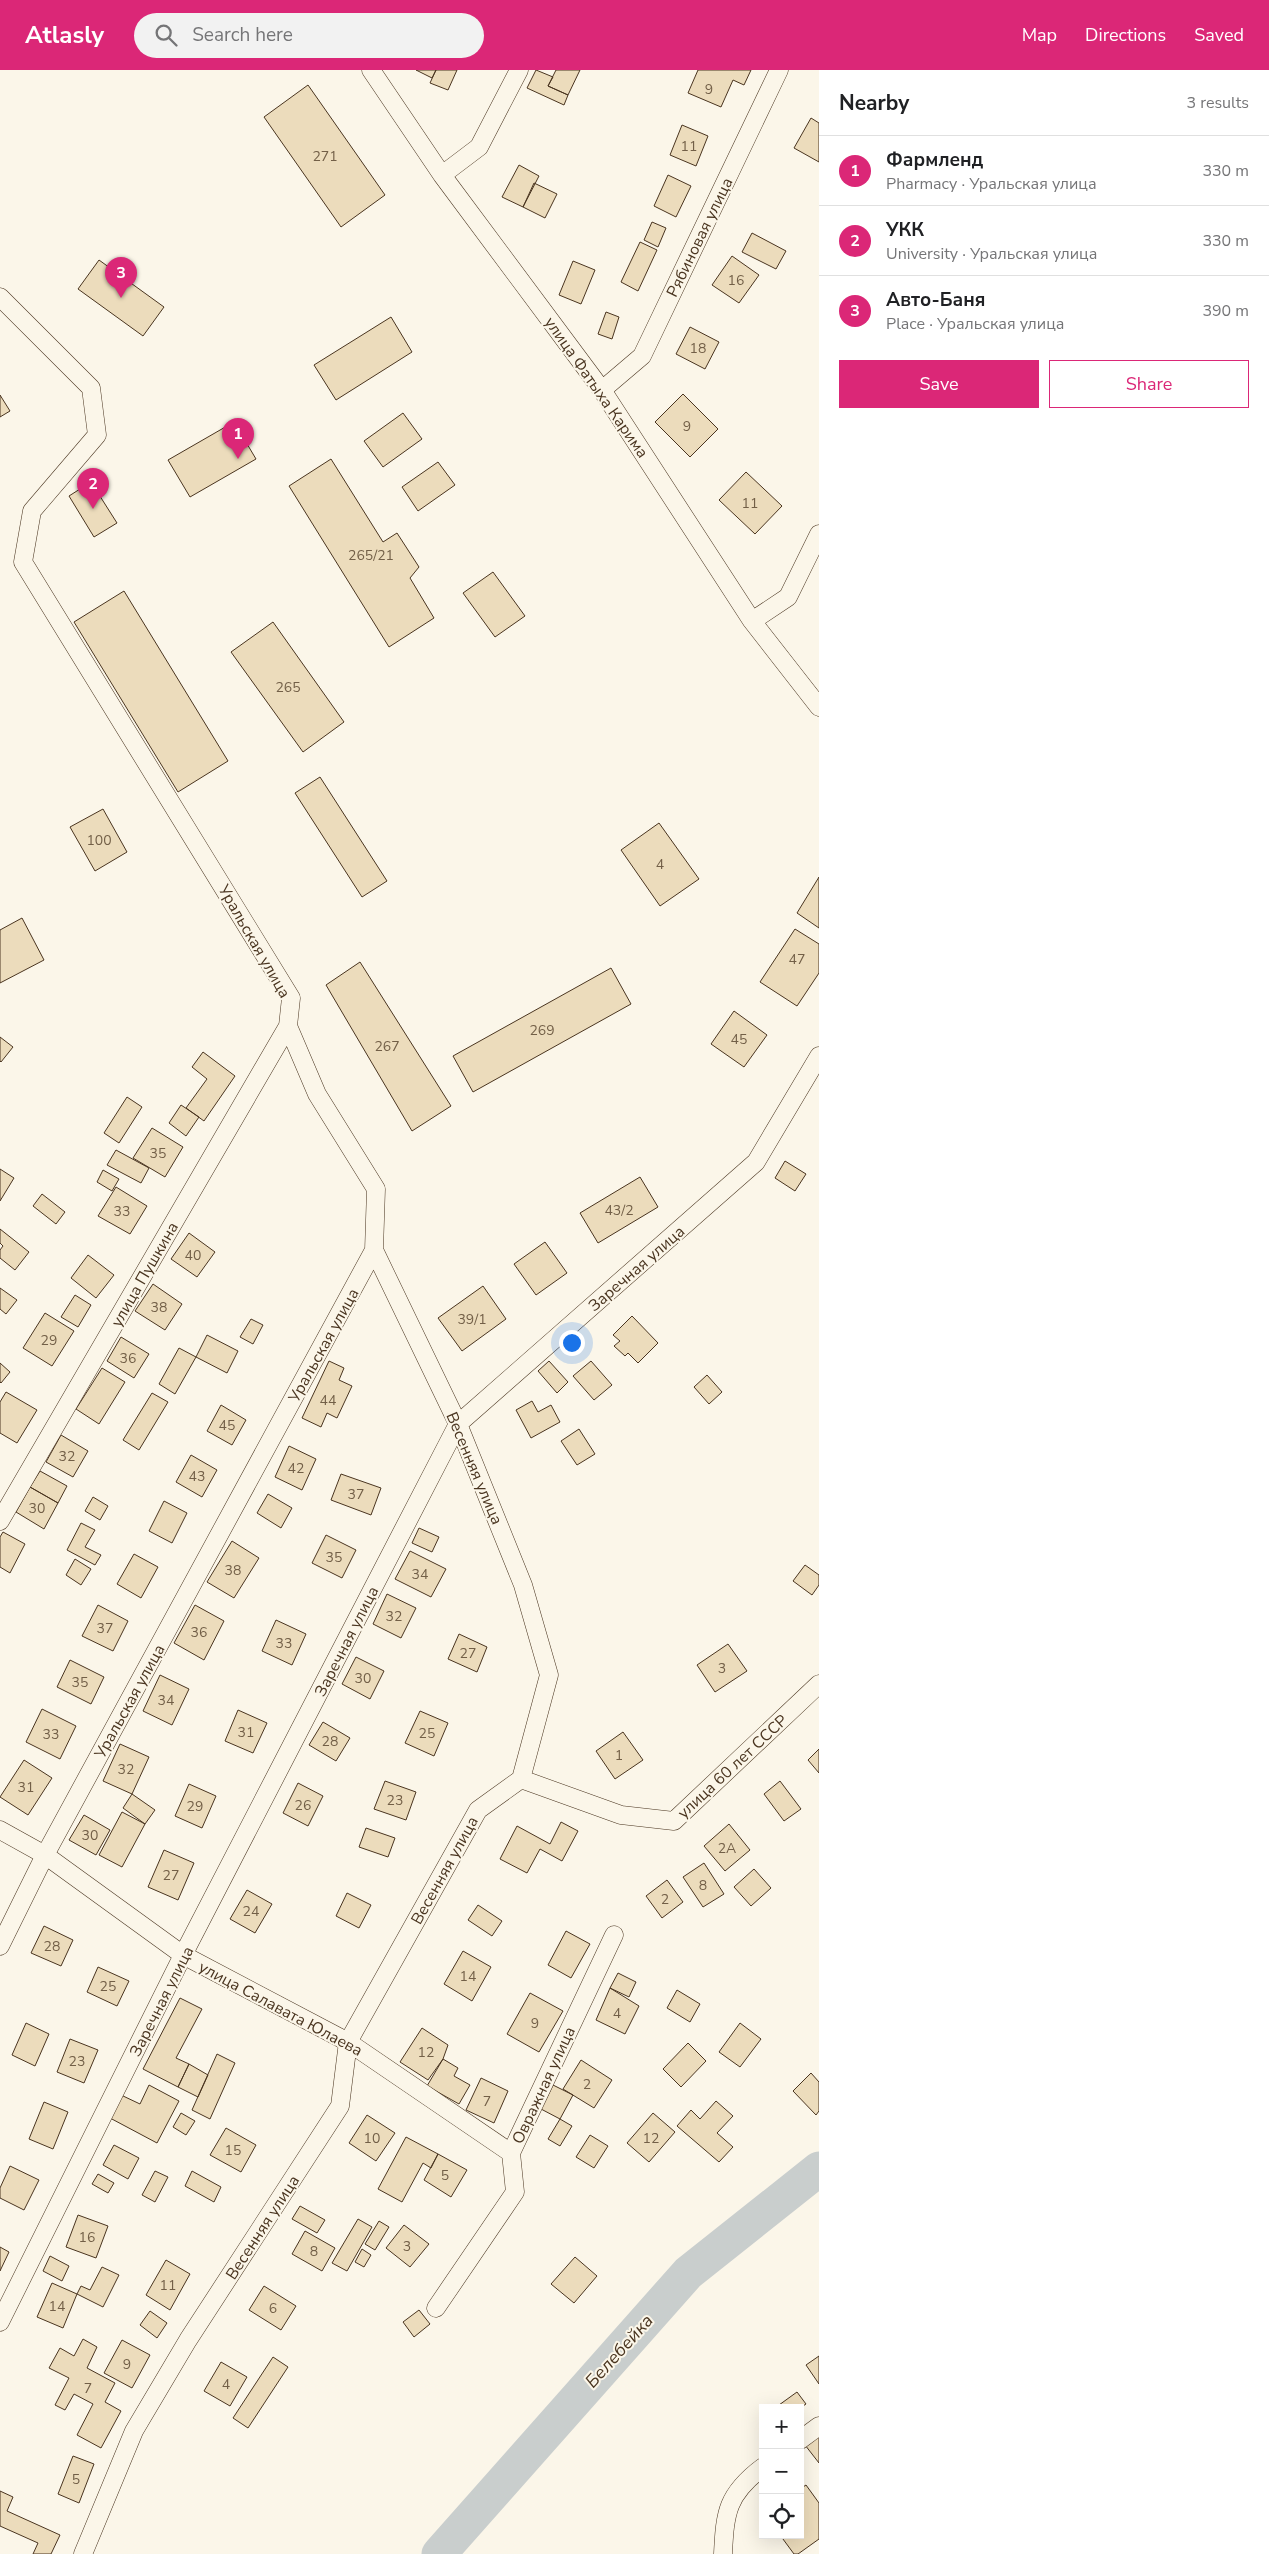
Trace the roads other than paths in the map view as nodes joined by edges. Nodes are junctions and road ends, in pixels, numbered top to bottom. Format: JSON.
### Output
{"nodes":[{"id":1,"x":371,"y":70,"type":"edge"},
{"id":2,"x":520,"y":70,"type":"edge"},
{"id":3,"x":779,"y":70,"type":"edge"},
{"id":4,"x":442,"y":175,"type":"junction"},
{"id":5,"x":0,"y":297,"type":"edge"},
{"id":6,"x":602,"y":390,"type":"junction"},
{"id":7,"x":819,"y":534,"type":"edge"},
{"id":8,"x":752,"y":621,"type":"junction"},
{"id":9,"x":819,"y":707,"type":"edge"},
{"id":10,"x":288,"y":1026,"type":"junction"},
{"id":11,"x":819,"y":1056,"type":"edge"},
{"id":12,"x":374,"y":1250,"type":"junction"},
{"id":13,"x":458,"y":1424,"type":"junction"},
{"id":14,"x":0,"y":1521,"type":"edge"},
{"id":15,"x":819,"y":1684,"type":"edge"},
{"id":16,"x":521,"y":1779,"type":"junction"},
{"id":17,"x":0,"y":1830,"type":"edge"},
{"id":18,"x":45,"y":1855,"type":"junction"},
{"id":19,"x":614,"y":1936,"type":"dead end"},
{"id":20,"x":0,"y":1946,"type":"edge"},
{"id":21,"x":183,"y":1955,"type":"junction"},
{"id":22,"x":348,"y":2042,"type":"junction"},
{"id":23,"x":511,"y":2153,"type":"junction"},
{"id":24,"x":436,"y":2308,"type":"dead end"},
{"id":25,"x":0,"y":2322,"type":"edge"},
{"id":26,"x":819,"y":2426,"type":"edge"},
{"id":27,"x":804,"y":2437,"type":"edge"},
{"id":28,"x":759,"y":2471,"type":"edge"},
{"id":29,"x":83,"y":2554,"type":"edge"},
{"id":30,"x":723,"y":2554,"type":"edge"}],
"edges":[{"from":1,"to":4,"type":"street","name":"улица Фатыха Карима"},
{"from":2,"to":4,"type":"street"},
{"from":3,"to":6,"type":"street","name":"Рябиновая улица"},
{"from":4,"to":6,"type":"street","name":"улица Фатыха Карима"},
{"from":5,"to":10,"type":"street","name":"Уральская улица"},
{"from":6,"to":8,"type":"street","name":"улица Фатыха Карима"},
{"from":7,"to":8,"type":"street"},
{"from":8,"to":9,"type":"street","name":"улица Фатыха Карима"},
{"from":10,"to":12,"type":"street","name":"Уральская улица"},
{"from":10,"to":14,"type":"street","name":"улица Пушкина"},
{"from":11,"to":13,"type":"street","name":"Заречная улица"},
{"from":12,"to":13,"type":"street","name":"Весенняя улица"},
{"from":12,"to":18,"type":"street","name":"Уральская улица"},
{"from":13,"to":16,"type":"street","name":"Весенняя улица"},
{"from":13,"to":21,"type":"street","name":"Заречная улица"},
{"from":15,"to":16,"type":"street","name":"улица 60 лет СССР"},
{"from":16,"to":22,"type":"street","name":"Весенняя улица"},
{"from":17,"to":18,"type":"street","name":"улица Салавата Юлаева"},
{"from":18,"to":20,"type":"street","name":"Уральская улица"},
{"from":18,"to":21,"type":"street","name":"улица Салавата Юлаева"},
{"from":19,"to":23,"type":"street","name":"Овражная улица"},
{"from":21,"to":22,"type":"street","name":"улица Салавата Юлаева"},
{"from":21,"to":25,"type":"street","name":"Заречная улица"},
{"from":22,"to":23,"type":"street","name":"улица Салавата Юлаева"},
{"from":22,"to":29,"type":"street","name":"Весенняя улица"},
{"from":23,"to":24,"type":"street","name":"Овражная улица"},
{"from":26,"to":27,"type":"street"},
{"from":28,"to":30,"type":"street"}]}
